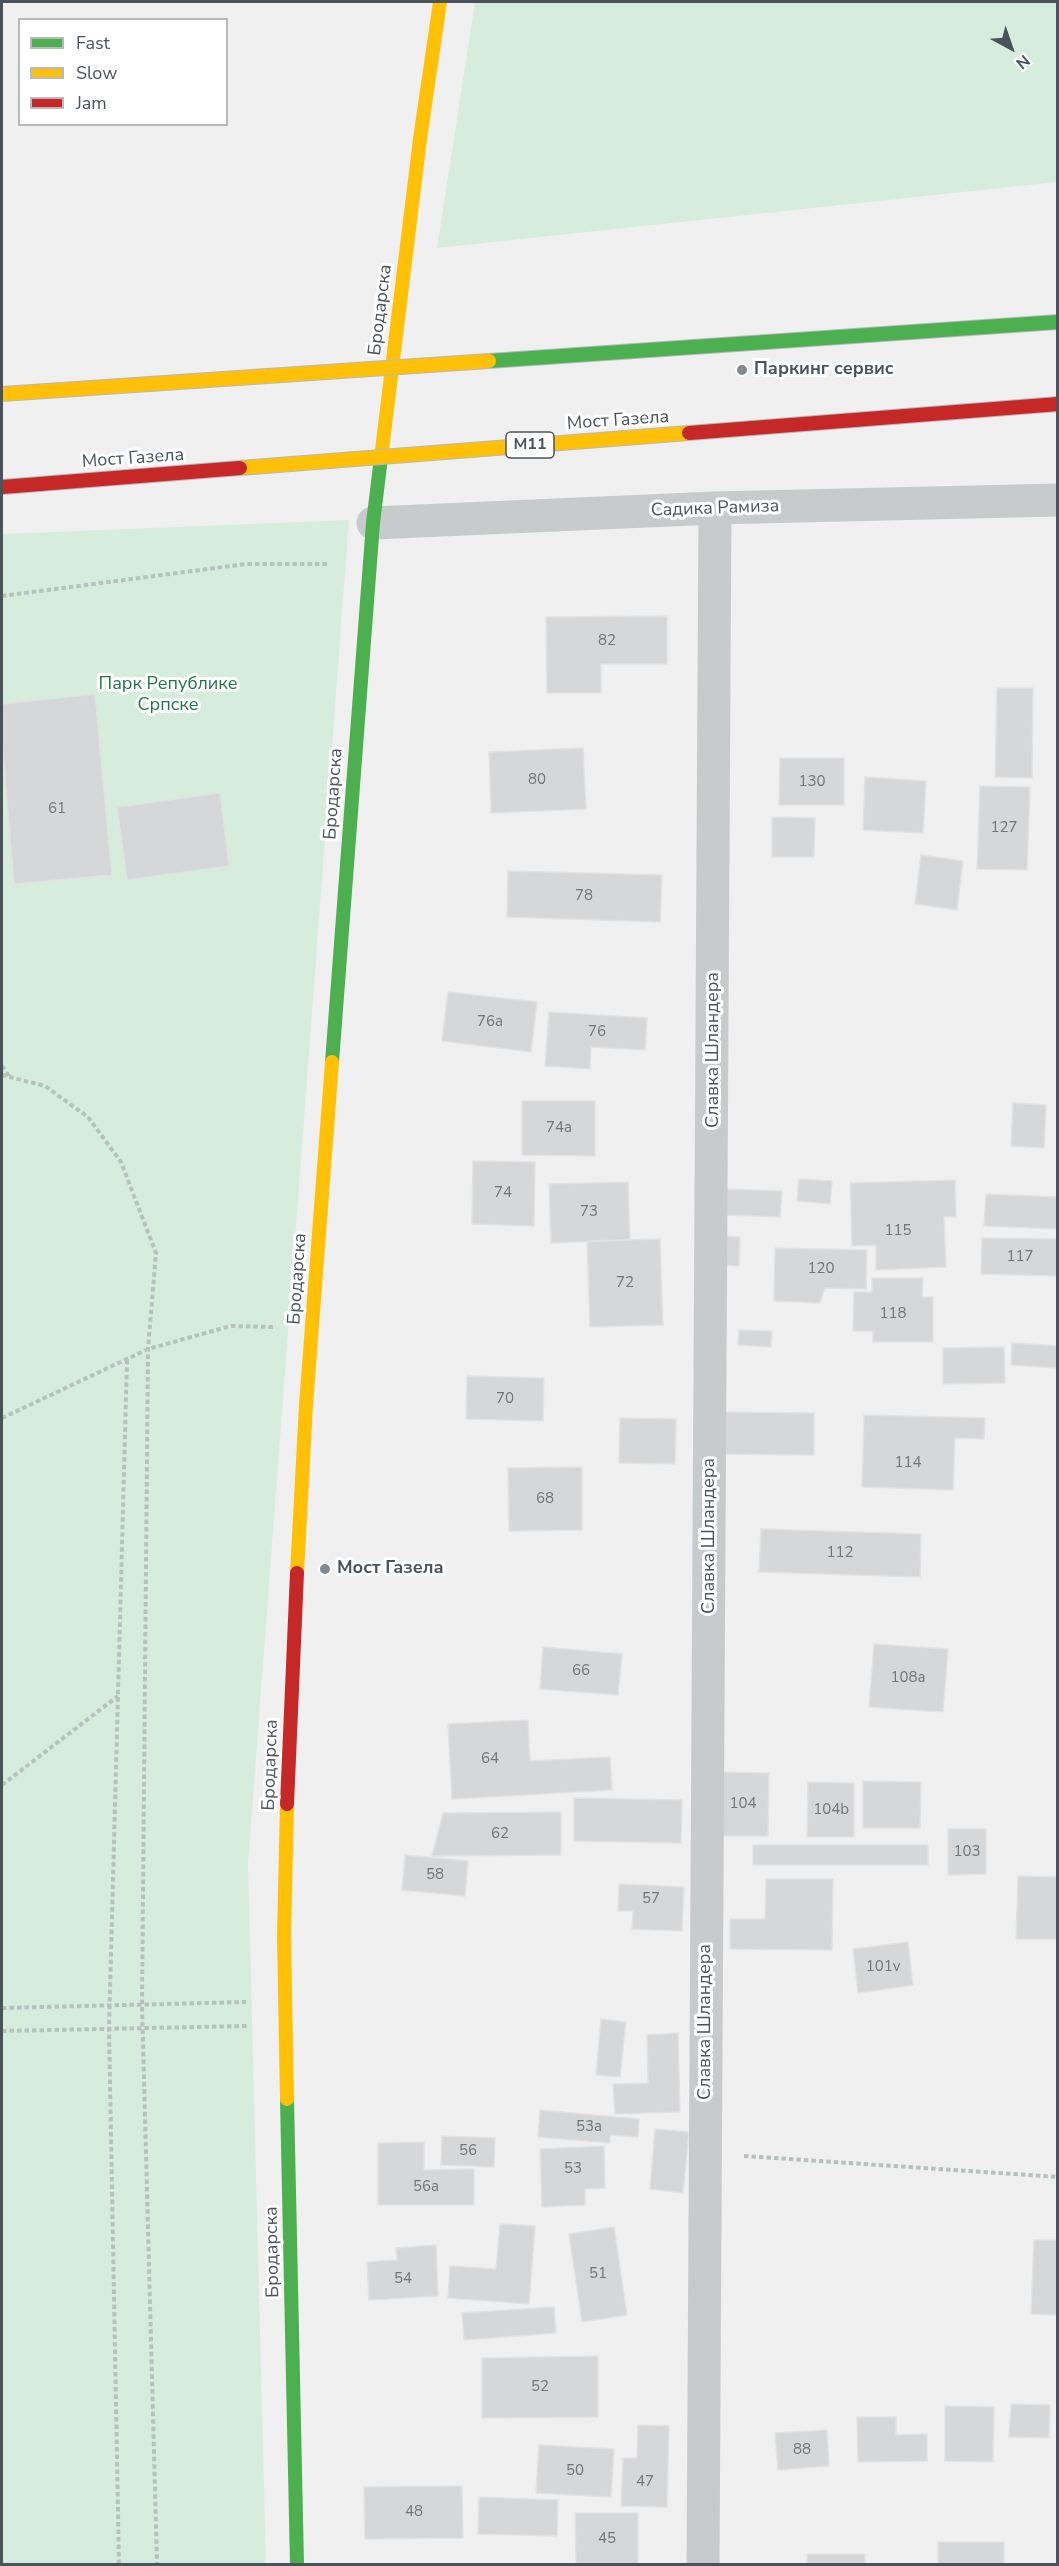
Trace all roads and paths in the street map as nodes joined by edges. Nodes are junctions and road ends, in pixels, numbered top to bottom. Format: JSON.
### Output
{"nodes":[{"id":1,"x":440,"y":2,"type":"edge"},
{"id":2,"x":1058,"y":322,"type":"edge"},
{"id":3,"x":2,"y":394,"type":"edge"},
{"id":4,"x":1058,"y":404,"type":"edge"},
{"id":5,"x":2,"y":487,"type":"edge"},
{"id":6,"x":1058,"y":500,"type":"edge"},
{"id":7,"x":715,"y":508,"type":"junction"},
{"id":8,"x":373,"y":523,"type":"junction"},
{"id":9,"x":369,"y":564,"type":"junction"},
{"id":10,"x":2,"y":596,"type":"edge"},
{"id":11,"x":2,"y":1066,"type":"edge"},
{"id":12,"x":2,"y":1075,"type":"edge"},
{"id":13,"x":10,"y":1077,"type":"junction"},
{"id":14,"x":312,"y":1331,"type":"junction"},
{"id":15,"x":148,"y":1349,"type":"junction"},
{"id":16,"x":127,"y":1359,"type":"junction"},
{"id":17,"x":2,"y":1418,"type":"edge"},
{"id":18,"x":118,"y":1695,"type":"junction"},
{"id":19,"x":2,"y":1785,"type":"edge"},
{"id":20,"x":286,"y":2001,"type":"junction"},
{"id":21,"x":142,"y":2004,"type":"junction"},
{"id":22,"x":110,"y":2005,"type":"junction"},
{"id":23,"x":2,"y":2008,"type":"edge"},
{"id":24,"x":286,"y":2025,"type":"junction"},
{"id":25,"x":109,"y":2028,"type":"junction"},
{"id":26,"x":143,"y":2028,"type":"junction"},
{"id":27,"x":2,"y":2031,"type":"edge"},
{"id":28,"x":705,"y":2153,"type":"junction"},
{"id":29,"x":1058,"y":2177,"type":"edge"},
{"id":30,"x":119,"y":2565,"type":"edge"},
{"id":31,"x":157,"y":2565,"type":"edge"},
{"id":32,"x":297,"y":2565,"type":"edge"},
{"id":33,"x":703,"y":2565,"type":"edge"}],
"edges":[{"from":1,"to":8,"type":"main road","name":"Бродарска"},
{"from":2,"to":3,"type":"main road","bridge":true},
{"from":4,"to":5,"type":"main road","name":"Мост Газела","number":"M11","bridge":true},
{"from":6,"to":7,"type":"street","name":"Садика Рамиза"},
{"from":7,"to":8,"type":"street","name":"Садика Рамиза"},
{"from":7,"to":28,"type":"street","name":"Славка Шландера"},
{"from":8,"to":9,"type":"main road","name":"Бродарска"},
{"from":9,"to":10,"type":"path"},
{"from":9,"to":14,"type":"main road","name":"Бродарска"},
{"from":11,"to":13,"type":"path"},
{"from":12,"to":13,"type":"path"},
{"from":13,"to":15,"type":"path"},
{"from":14,"to":15,"type":"path"},
{"from":14,"to":20,"type":"main road","name":"Бродарска"},
{"from":15,"to":16,"type":"path"},
{"from":15,"to":21,"type":"path"},
{"from":16,"to":17,"type":"path"},
{"from":16,"to":18,"type":"path"},
{"from":18,"to":19,"type":"path"},
{"from":18,"to":22,"type":"path"},
{"from":20,"to":21,"type":"path"},
{"from":20,"to":24,"type":"main road","name":"Бродарска"},
{"from":21,"to":22,"type":"path"},
{"from":21,"to":26,"type":"path"},
{"from":22,"to":23,"type":"path"},
{"from":22,"to":25,"type":"path"},
{"from":24,"to":26,"type":"path"},
{"from":24,"to":32,"type":"main road","name":"Бродарска"},
{"from":25,"to":26,"type":"path"},
{"from":25,"to":27,"type":"path"},
{"from":25,"to":30,"type":"path"},
{"from":26,"to":31,"type":"path"},
{"from":28,"to":29,"type":"path"},
{"from":28,"to":33,"type":"street","name":"Славка Шландера"}]}
